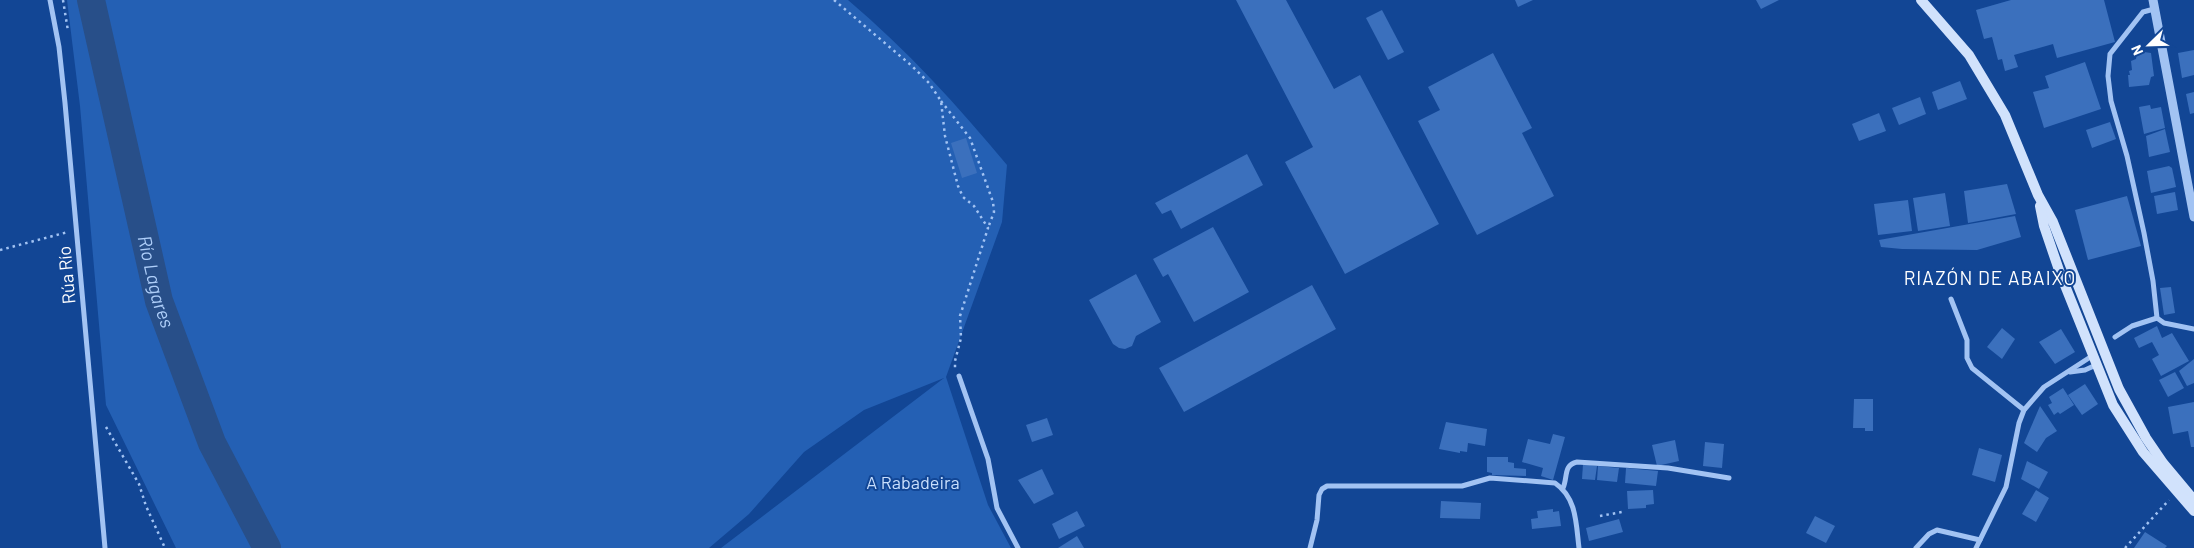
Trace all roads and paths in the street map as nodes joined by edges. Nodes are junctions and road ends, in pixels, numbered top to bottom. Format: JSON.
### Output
{"nodes":[{"id":1,"x":50,"y":0,"type":"edge"},
{"id":2,"x":63,"y":0,"type":"edge"},
{"id":3,"x":834,"y":0,"type":"edge"},
{"id":4,"x":1921,"y":0,"type":"edge"},
{"id":5,"x":2153,"y":5,"type":"edge"},
{"id":6,"x":68,"y":34,"type":"dead end"},
{"id":7,"x":941,"y":101,"type":"junction"},
{"id":8,"x":2038,"y":195,"type":"junction"},
{"id":9,"x":2194,"y":218,"type":"edge"},
{"id":10,"x":988,"y":228,"type":"junction"},
{"id":11,"x":76,"y":230,"type":"junction"},
{"id":12,"x":0,"y":250,"type":"edge"},
{"id":13,"x":2074,"y":277,"type":"junction"},
{"id":14,"x":1951,"y":299,"type":"dead end"},
{"id":15,"x":2157,"y":318,"type":"junction"},
{"id":16,"x":2194,"y":329,"type":"edge"},
{"id":17,"x":2115,"y":338,"type":"dead end"},
{"id":18,"x":2096,"y":359,"type":"junction"},
{"id":19,"x":2070,"y":372,"type":"junction"},
{"id":20,"x":959,"y":376,"type":"joint"},
{"id":21,"x":2024,"y":410,"type":"junction"},
{"id":22,"x":105,"y":424,"type":"dead end"},
{"id":23,"x":2146,"y":438,"type":"junction"},
{"id":24,"x":1729,"y":478,"type":"dead end"},
{"id":25,"x":1563,"y":488,"type":"junction"},
{"id":26,"x":2169,"y":500,"type":"dead end"},
{"id":27,"x":2194,"y":500,"type":"edge"},
{"id":28,"x":2194,"y":511,"type":"edge"},
{"id":29,"x":1622,"y":512,"type":"dead end"},
{"id":30,"x":1600,"y":516,"type":"dead end"},
{"id":31,"x":1980,"y":540,"type":"junction"},
{"id":32,"x":105,"y":548,"type":"edge"},
{"id":33,"x":165,"y":548,"type":"edge"},
{"id":34,"x":1018,"y":548,"type":"edge"},
{"id":35,"x":1310,"y":548,"type":"edge"},
{"id":36,"x":1579,"y":548,"type":"edge"},
{"id":37,"x":1916,"y":548,"type":"edge"},
{"id":38,"x":1976,"y":548,"type":"edge"},
{"id":39,"x":2125,"y":548,"type":"edge"}],
"edges":[{"from":1,"to":11,"type":"street","name":"Rúa Río"},
{"from":2,"to":6,"type":"path"},
{"from":3,"to":7,"type":"path"},
{"from":4,"to":8,"type":"main road"},
{"from":5,"to":9,"type":"street"},
{"from":5,"to":15,"type":"street"},
{"from":7,"to":10,"type":"path"},
{"from":7,"to":10,"type":"path"},
{"from":8,"to":13,"type":"main road"},
{"from":8,"to":18,"type":"main road"},
{"from":10,"to":20,"type":"path"},
{"from":11,"to":12,"type":"path"},
{"from":11,"to":32,"type":"street","name":"Rúa Río"},
{"from":13,"to":18,"type":"main road"},
{"from":13,"to":23,"type":"main road"},
{"from":14,"to":21,"type":"street"},
{"from":15,"to":16,"type":"street"},
{"from":15,"to":17,"type":"street"},
{"from":18,"to":19,"type":"street"},
{"from":18,"to":19,"type":"street"},
{"from":18,"to":23,"type":"main road"},
{"from":18,"to":28,"type":"main road"},
{"from":19,"to":21,"type":"street"},
{"from":20,"to":34,"type":"street"},
{"from":21,"to":31,"type":"street"},
{"from":22,"to":33,"type":"path"},
{"from":23,"to":27,"type":"main road"},
{"from":24,"to":25,"type":"street"},
{"from":25,"to":35,"type":"street"},
{"from":25,"to":36,"type":"street"},
{"from":26,"to":39,"type":"path"},
{"from":29,"to":30,"type":"path"},
{"from":31,"to":37,"type":"street"},
{"from":31,"to":38,"type":"street"}]}
